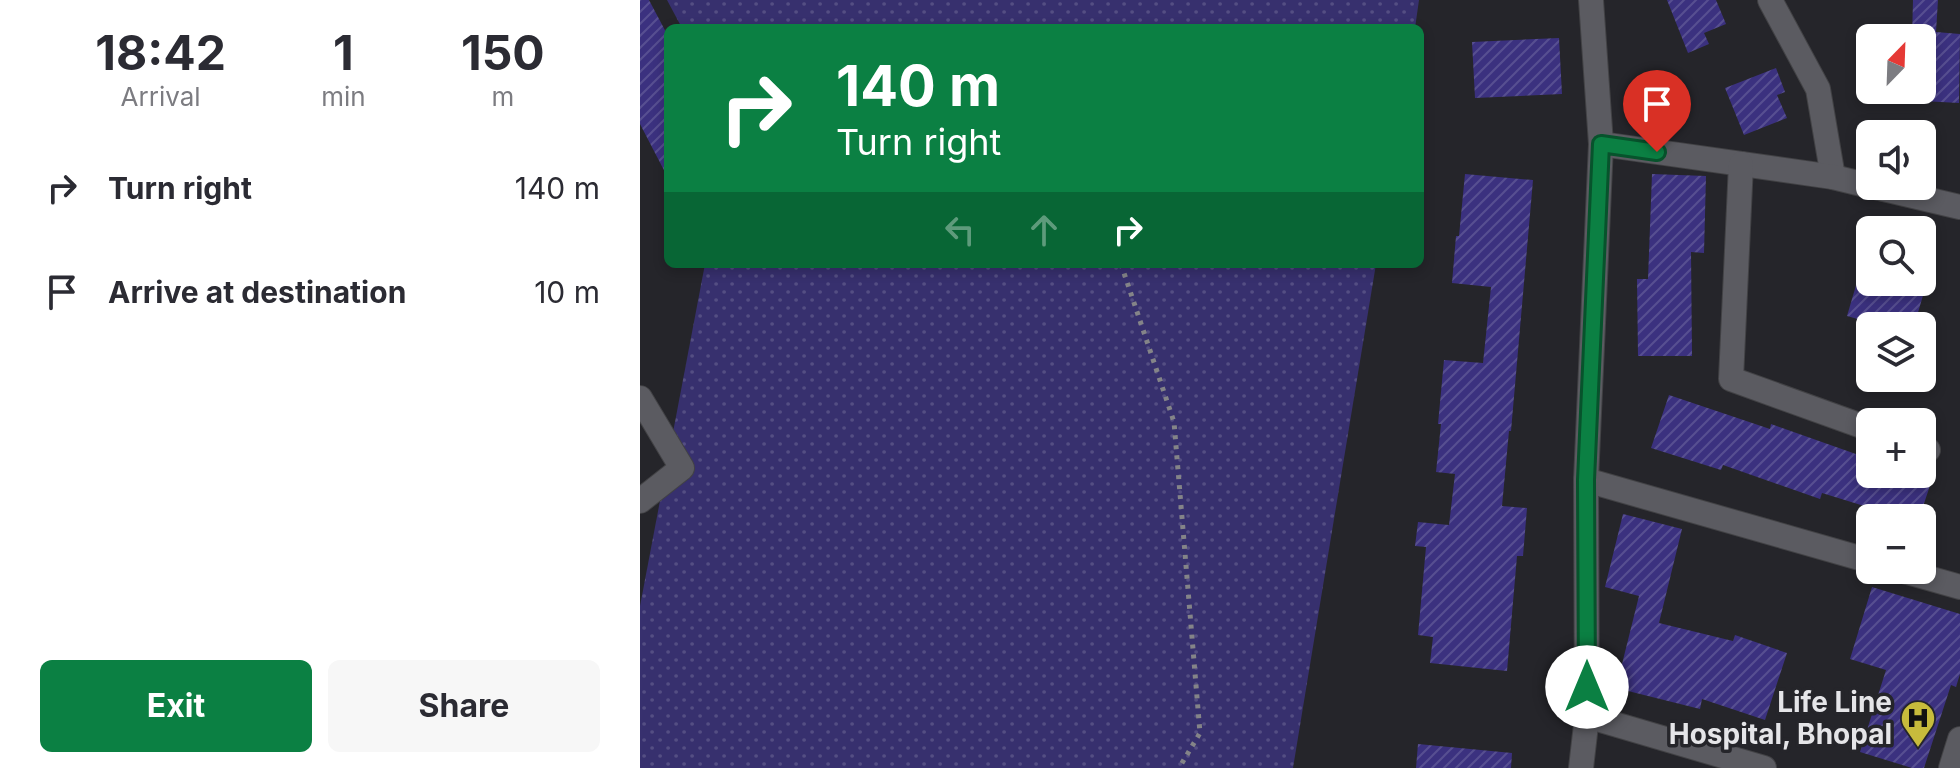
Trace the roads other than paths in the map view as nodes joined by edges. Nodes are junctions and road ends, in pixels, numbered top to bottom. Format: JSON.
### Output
{"nodes":[{"id":1,"x":1591,"y":0,"type":"edge"},
{"id":2,"x":1770,"y":0,"type":"edge"},
{"id":3,"x":1601,"y":144,"type":"junction"},
{"id":4,"x":1741,"y":164,"type":"junction"},
{"id":5,"x":1833,"y":177,"type":"junction"},
{"id":6,"x":1856,"y":183,"type":"edge"},
{"id":7,"x":1930,"y":200,"type":"edge"},
{"id":8,"x":1960,"y":207,"type":"edge"},
{"id":9,"x":640,"y":398,"type":"edge"},
{"id":10,"x":1856,"y":424,"type":"edge"},
{"id":11,"x":1586,"y":480,"type":"junction"},
{"id":12,"x":640,"y":501,"type":"edge"},
{"id":13,"x":1856,"y":557,"type":"edge"},
{"id":14,"x":1936,"y":580,"type":"edge"},
{"id":15,"x":1960,"y":587,"type":"edge"},
{"id":16,"x":1587,"y":716,"type":"junction"},
{"id":17,"x":1960,"y":739,"type":"edge"},
{"id":18,"x":1581,"y":768,"type":"edge"},
{"id":19,"x":1764,"y":768,"type":"edge"},
{"id":20,"x":1951,"y":768,"type":"edge"}],
"edges":[{"from":1,"to":3,"type":"street"},
{"from":2,"to":5,"type":"street"},
{"from":3,"to":4,"type":"street"},
{"from":3,"to":11,"type":"street"},
{"from":4,"to":5,"type":"street"},
{"from":4,"to":10,"type":"street"},
{"from":5,"to":6,"type":"street"},
{"from":7,"to":8,"type":"street"},
{"from":9,"to":12,"type":"street"},
{"from":11,"to":13,"type":"street"},
{"from":11,"to":16,"type":"street"},
{"from":14,"to":15,"type":"street"},
{"from":16,"to":18,"type":"street"},
{"from":16,"to":19,"type":"street"},
{"from":17,"to":20,"type":"street"}]}
